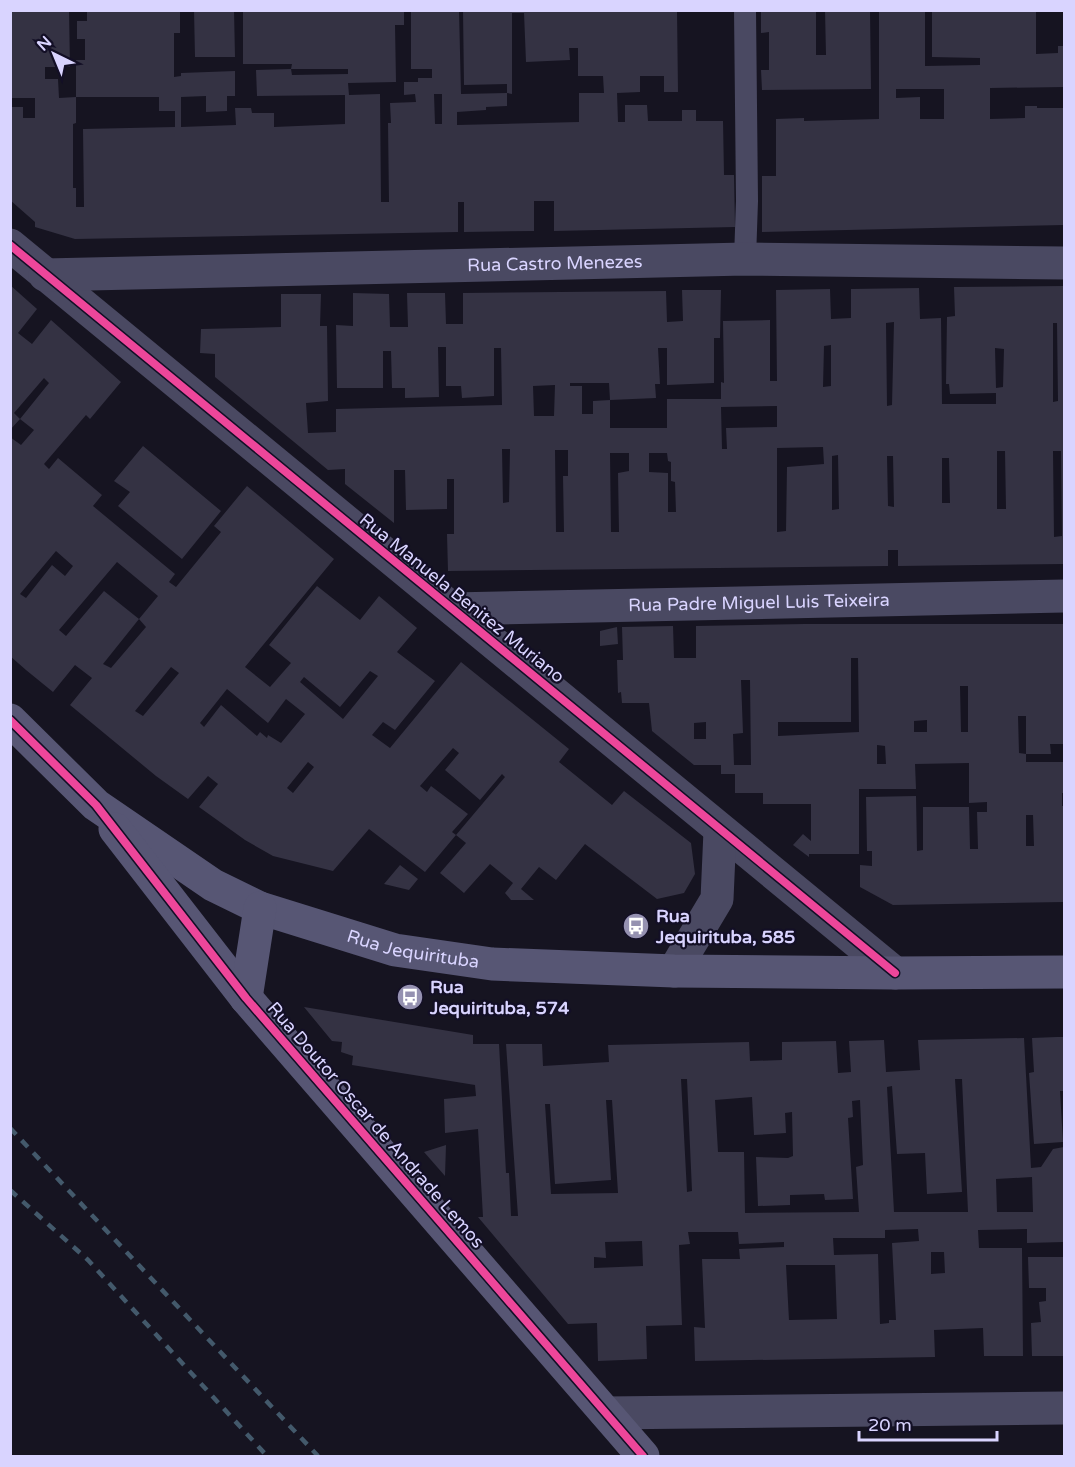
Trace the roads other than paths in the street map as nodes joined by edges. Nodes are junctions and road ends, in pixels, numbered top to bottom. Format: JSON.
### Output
{"nodes":[{"id":1,"x":745,"y":10,"type":"edge"},
{"id":2,"x":10,"y":245,"type":"edge"},
{"id":3,"x":745,"y":259,"type":"junction"},
{"id":4,"x":1065,"y":263,"type":"edge"},
{"id":5,"x":45,"y":275,"type":"junction"},
{"id":6,"x":1065,"y":596,"type":"edge"},
{"id":7,"x":453,"y":609,"type":"junction"},
{"id":8,"x":10,"y":720,"type":"edge"},
{"id":9,"x":96,"y":805,"type":"junction"},
{"id":10,"x":720,"y":831,"type":"junction"},
{"id":11,"x":260,"y":908,"type":"junction"},
{"id":12,"x":674,"y":971,"type":"junction"},
{"id":13,"x":1065,"y":972,"type":"edge"},
{"id":14,"x":895,"y":973,"type":"junction"},
{"id":15,"x":246,"y":998,"type":"junction"},
{"id":16,"x":1065,"y":1408,"type":"edge"},
{"id":17,"x":606,"y":1413,"type":"junction"},
{"id":18,"x":643,"y":1456,"type":"edge"}],
"edges":[{"from":1,"to":3,"type":"lane"},
{"from":2,"to":5,"type":"street","name":"Rua Manuela Benitez Muriano"},
{"from":3,"to":4,"type":"street","name":"Rua Castro Menezes"},
{"from":3,"to":5,"type":"street","name":"Rua Castro Menezes"},
{"from":5,"to":7,"type":"street","name":"Rua Manuela Benitez Muriano"},
{"from":6,"to":7,"type":"street","name":"Rua Padre Miguel Luis Teixeira"},
{"from":7,"to":10,"type":"street","name":"Rua Manuela Benitez Muriano"},
{"from":8,"to":9,"type":"street","name":"Rua Jequirituba"},
{"from":9,"to":11,"type":"street","name":"Rua Jequirituba"},
{"from":9,"to":15,"type":"street","name":"Rua Doutor Oscar de Andrade Lemos"},
{"from":10,"to":12,"type":"street"},
{"from":10,"to":14,"type":"street","name":"Rua Manuela Benitez Muriano"},
{"from":11,"to":12,"type":"street","name":"Rua Jequirituba"},
{"from":11,"to":15,"type":"street","name":"Rua Doutor Oscar de Andrade Lemos"},
{"from":12,"to":14,"type":"street","name":"Rua Jequirituba"},
{"from":13,"to":14,"type":"street","name":"Rua Jequirituba"},
{"from":15,"to":17,"type":"street","name":"Rua Doutor Oscar de Andrade Lemos"},
{"from":16,"to":17,"type":"street"},
{"from":17,"to":18,"type":"street","name":"Rua Doutor Oscar de Andrade Lemos"}]}
